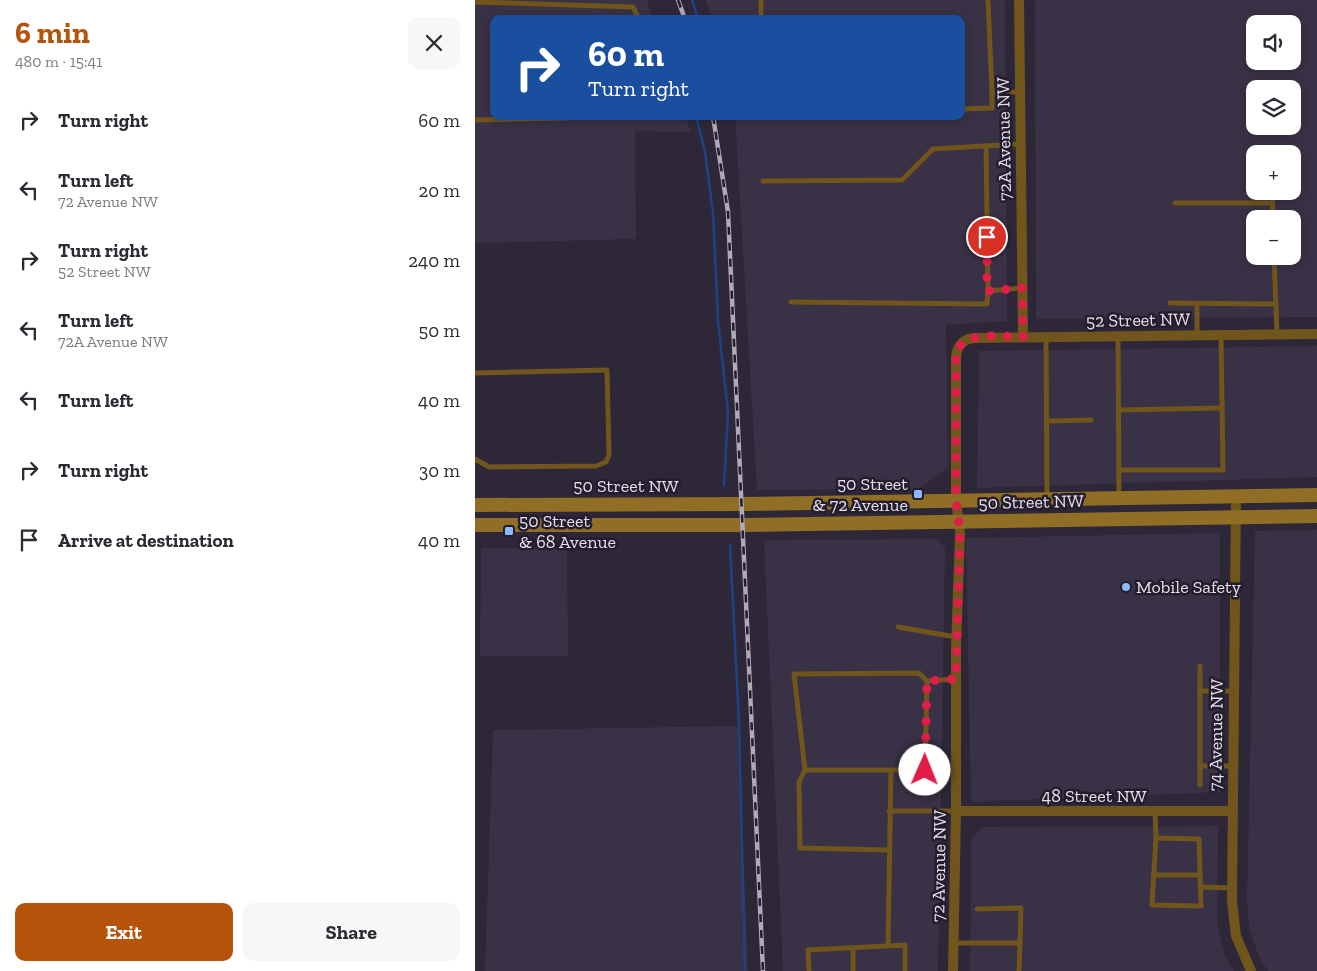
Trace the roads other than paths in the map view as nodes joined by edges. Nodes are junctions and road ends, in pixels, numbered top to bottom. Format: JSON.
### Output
{"nodes":[{"id":1,"x":761,"y":0,"type":"edge"},
{"id":2,"x":988,"y":0,"type":"edge"},
{"id":3,"x":1019,"y":0,"type":"edge"},
{"id":4,"x":475,"y":2,"type":"edge"},
{"id":5,"x":637,"y":15,"type":"edge"},
{"id":6,"x":761,"y":15,"type":"edge"},
{"id":7,"x":1020,"y":92,"type":"junction"},
{"id":8,"x":991,"y":93,"type":"junction"},
{"id":9,"x":965,"y":109,"type":"edge"},
{"id":10,"x":475,"y":120,"type":"edge"},
{"id":11,"x":490,"y":120,"type":"edge"},
{"id":12,"x":1021,"y":144,"type":"junction"},
{"id":13,"x":985,"y":146,"type":"junction"},
{"id":14,"x":763,"y":181,"type":"dead end"},
{"id":15,"x":1175,"y":203,"type":"dead end"},
{"id":16,"x":1272,"y":203,"type":"joint"},
{"id":17,"x":1272,"y":210,"type":"edge"},
{"id":18,"x":1274,"y":265,"type":"edge"},
{"id":19,"x":1022,"y":288,"type":"junction"},
{"id":20,"x":987,"y":291,"type":"junction"},
{"id":21,"x":791,"y":302,"type":"dead end"},
{"id":22,"x":1170,"y":303,"type":"dead end"},
{"id":23,"x":1197,"y":303,"type":"junction"},
{"id":24,"x":1276,"y":304,"type":"junction"},
{"id":25,"x":1277,"y":334,"type":"junction"},
{"id":26,"x":1317,"y":334,"type":"edge"},
{"id":27,"x":1221,"y":335,"type":"junction"},
{"id":28,"x":1118,"y":336,"type":"junction"},
{"id":29,"x":1197,"y":336,"type":"junction"},
{"id":30,"x":1023,"y":337,"type":"junction"},
{"id":31,"x":1047,"y":337,"type":"junction"},
{"id":32,"x":961,"y":343,"type":"joint"},
{"id":33,"x":475,"y":373,"type":"edge"},
{"id":34,"x":1222,"y":408,"type":"junction"},
{"id":35,"x":1118,"y":410,"type":"junction"},
{"id":36,"x":1091,"y":420,"type":"dead end"},
{"id":37,"x":1047,"y":421,"type":"junction"},
{"id":38,"x":475,"y":459,"type":"edge"},
{"id":39,"x":1119,"y":470,"type":"junction"},
{"id":40,"x":1317,"y":495,"type":"edge"},
{"id":41,"x":1236,"y":496,"type":"junction"},
{"id":42,"x":1119,"y":498,"type":"junction"},
{"id":43,"x":1047,"y":499,"type":"junction"},
{"id":44,"x":956,"y":500,"type":"junction"},
{"id":45,"x":475,"y":505,"type":"edge"},
{"id":46,"x":1317,"y":516,"type":"edge"},
{"id":47,"x":1236,"y":518,"type":"junction"},
{"id":48,"x":960,"y":522,"type":"junction"},
{"id":49,"x":475,"y":525,"type":"edge"},
{"id":50,"x":898,"y":627,"type":"dead end"},
{"id":51,"x":956,"y":637,"type":"junction"},
{"id":52,"x":1200,"y":666,"type":"dead end"},
{"id":53,"x":956,"y":679,"type":"junction"},
{"id":54,"x":927,"y":681,"type":"junction"},
{"id":55,"x":1200,"y":691,"type":"junction"},
{"id":56,"x":1233,"y":691,"type":"junction"},
{"id":57,"x":1200,"y":766,"type":"junction"},
{"id":58,"x":1232,"y":766,"type":"junction"},
{"id":59,"x":805,"y":770,"type":"junction"},
{"id":60,"x":891,"y":770,"type":"junction"},
{"id":61,"x":1200,"y":785,"type":"dead end"},
{"id":62,"x":889,"y":811,"type":"junction"},
{"id":63,"x":956,"y":811,"type":"junction"},
{"id":64,"x":1155,"y":812,"type":"junction"},
{"id":65,"x":1231,"y":812,"type":"junction"},
{"id":66,"x":1155,"y":838,"type":"junction"},
{"id":67,"x":888,"y":850,"type":"junction"},
{"id":68,"x":1153,"y":875,"type":"junction"},
{"id":69,"x":1200,"y":875,"type":"junction"},
{"id":70,"x":1200,"y":887,"type":"junction"},
{"id":71,"x":1232,"y":888,"type":"junction"},
{"id":72,"x":977,"y":909,"type":"dead end"},
{"id":73,"x":954,"y":943,"type":"junction"},
{"id":74,"x":1021,"y":943,"type":"junction"},
{"id":75,"x":888,"y":946,"type":"junction"},
{"id":76,"x":853,"y":948,"type":"junction"},
{"id":77,"x":809,"y":971,"type":"edge"},
{"id":78,"x":853,"y":971,"type":"edge"},
{"id":79,"x":905,"y":971,"type":"edge"},
{"id":80,"x":953,"y":971,"type":"edge"},
{"id":81,"x":1019,"y":971,"type":"edge"},
{"id":82,"x":1251,"y":971,"type":"edge"}],
"edges":[{"from":1,"to":6,"type":"lane"},
{"from":2,"to":8,"type":"lane"},
{"from":3,"to":7,"type":"street","name":"72A Avenue NW"},
{"from":4,"to":5,"type":"lane"},
{"from":7,"to":8,"type":"lane"},
{"from":7,"to":12,"type":"street","name":"72A Avenue NW"},
{"from":8,"to":9,"type":"lane"},
{"from":10,"to":11,"type":"lane"},
{"from":12,"to":13,"type":"lane"},
{"from":12,"to":19,"type":"street","name":"72A Avenue NW"},
{"from":13,"to":14,"type":"lane"},
{"from":13,"to":20,"type":"lane"},
{"from":15,"to":16,"type":"lane"},
{"from":16,"to":17,"type":"lane"},
{"from":18,"to":24,"type":"lane"},
{"from":19,"to":20,"type":"lane"},
{"from":19,"to":30,"type":"street","name":"72A Avenue NW"},
{"from":20,"to":21,"type":"lane"},
{"from":22,"to":23,"type":"lane"},
{"from":23,"to":24,"type":"lane"},
{"from":23,"to":29,"type":"lane"},
{"from":24,"to":25,"type":"lane"},
{"from":25,"to":26,"type":"street","name":"52 Street NW"},
{"from":25,"to":27,"type":"street","name":"52 Street NW"},
{"from":27,"to":29,"type":"street","name":"52 Street NW"},
{"from":27,"to":34,"type":"lane"},
{"from":28,"to":29,"type":"street","name":"52 Street NW"},
{"from":28,"to":31,"type":"street","name":"52 Street NW"},
{"from":28,"to":35,"type":"lane"},
{"from":30,"to":31,"type":"street","name":"52 Street NW"},
{"from":30,"to":32,"type":"street","name":"52 Street NW"},
{"from":31,"to":37,"type":"lane"},
{"from":32,"to":44,"type":"street","name":"72 Avenue NW"},
{"from":33,"to":38,"type":"lane"},
{"from":34,"to":35,"type":"lane"},
{"from":34,"to":39,"type":"lane"},
{"from":35,"to":39,"type":"lane"},
{"from":36,"to":37,"type":"lane"},
{"from":37,"to":43,"type":"lane"},
{"from":39,"to":42,"type":"lane"},
{"from":40,"to":41,"type":"main road","name":"50 Street NW"},
{"from":41,"to":42,"type":"main road","name":"50 Street NW"},
{"from":41,"to":47,"type":"street","name":"74 Avenue NW"},
{"from":42,"to":43,"type":"main road","name":"50 Street NW"},
{"from":43,"to":44,"type":"main road","name":"50 Street NW"},
{"from":44,"to":45,"type":"main road","name":"50 Street NW"},
{"from":44,"to":48,"type":"street","name":"72 Avenue NW"},
{"from":46,"to":47,"type":"main road","name":"50 Street NW"},
{"from":47,"to":48,"type":"main road","name":"50 Street NW"},
{"from":47,"to":56,"type":"street","name":"74 Avenue NW"},
{"from":48,"to":49,"type":"main road","name":"50 Street NW"},
{"from":48,"to":51,"type":"street","name":"72 Avenue NW"},
{"from":50,"to":51,"type":"lane"},
{"from":51,"to":53,"type":"street","name":"72 Avenue NW"},
{"from":52,"to":55,"type":"lane"},
{"from":53,"to":54,"type":"lane"},
{"from":53,"to":63,"type":"street","name":"72 Avenue NW"},
{"from":54,"to":59,"type":"lane"},
{"from":54,"to":60,"type":"lane"},
{"from":55,"to":56,"type":"lane"},
{"from":55,"to":57,"type":"lane"},
{"from":56,"to":58,"type":"street","name":"74 Avenue NW"},
{"from":57,"to":58,"type":"lane"},
{"from":57,"to":61,"type":"lane"},
{"from":58,"to":65,"type":"street","name":"74 Avenue NW"},
{"from":59,"to":60,"type":"lane"},
{"from":59,"to":67,"type":"lane"},
{"from":60,"to":62,"type":"lane"},
{"from":62,"to":63,"type":"lane"},
{"from":62,"to":67,"type":"lane"},
{"from":63,"to":64,"type":"street","name":"48 Street NW"},
{"from":63,"to":73,"type":"street","name":"72 Avenue NW"},
{"from":64,"to":65,"type":"street","name":"48 Street NW"},
{"from":64,"to":66,"type":"lane"},
{"from":65,"to":71,"type":"street","name":"74 Avenue NW"},
{"from":66,"to":68,"type":"lane"},
{"from":66,"to":69,"type":"lane"},
{"from":67,"to":75,"type":"lane"},
{"from":68,"to":69,"type":"lane"},
{"from":68,"to":70,"type":"lane"},
{"from":69,"to":70,"type":"lane"},
{"from":70,"to":71,"type":"lane"},
{"from":71,"to":82,"type":"street","name":"74 Avenue NW"},
{"from":72,"to":74,"type":"lane"},
{"from":73,"to":74,"type":"lane"},
{"from":73,"to":80,"type":"street","name":"72 Avenue NW"},
{"from":74,"to":81,"type":"lane"},
{"from":75,"to":76,"type":"lane"},
{"from":75,"to":79,"type":"lane"},
{"from":76,"to":77,"type":"lane"},
{"from":76,"to":78,"type":"lane"}]}
